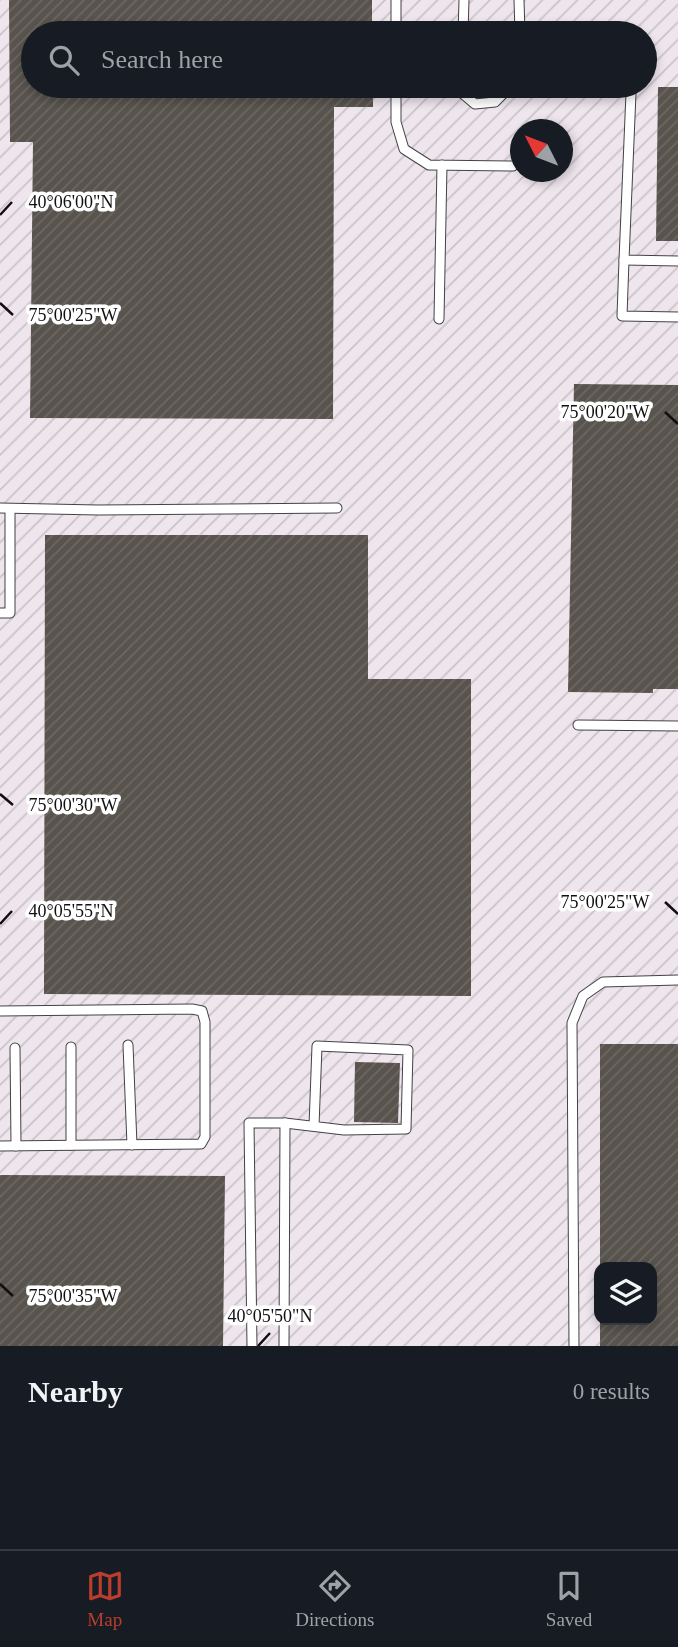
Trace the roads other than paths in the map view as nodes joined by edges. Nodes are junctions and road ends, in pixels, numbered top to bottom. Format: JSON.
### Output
{"nodes":[{"id":1,"x":396,"y":0,"type":"edge"},
{"id":2,"x":464,"y":0,"type":"edge"},
{"id":3,"x":519,"y":0,"type":"edge"},
{"id":4,"x":396,"y":21,"type":"edge"},
{"id":5,"x":463,"y":21,"type":"edge"},
{"id":6,"x":520,"y":21,"type":"edge"},
{"id":7,"x":396,"y":98,"type":"edge"},
{"id":8,"x":468,"y":98,"type":"edge"},
{"id":9,"x":499,"y":98,"type":"edge"},
{"id":10,"x":631,"y":98,"type":"edge"},
{"id":11,"x":442,"y":165,"type":"junction"},
{"id":12,"x":510,"y":166,"type":"edge"},
{"id":13,"x":624,"y":260,"type":"junction"},
{"id":14,"x":678,"y":261,"type":"edge"},
{"id":15,"x":678,"y":317,"type":"edge"},
{"id":16,"x":439,"y":319,"type":"dead end"},
{"id":17,"x":5,"y":508,"type":"edge"},
{"id":18,"x":337,"y":508,"type":"dead end"},
{"id":19,"x":0,"y":613,"type":"edge"},
{"id":20,"x":578,"y":725,"type":"dead end"},
{"id":21,"x":678,"y":726,"type":"edge"},
{"id":22,"x":678,"y":980,"type":"edge"},
{"id":23,"x":0,"y":1011,"type":"edge"},
{"id":24,"x":128,"y":1045,"type":"dead end"},
{"id":25,"x":71,"y":1047,"type":"dead end"},
{"id":26,"x":15,"y":1048,"type":"dead end"},
{"id":27,"x":285,"y":1122,"type":"junction"},
{"id":28,"x":314,"y":1126,"type":"junction"},
{"id":29,"x":71,"y":1145,"type":"junction"},
{"id":30,"x":132,"y":1145,"type":"junction"},
{"id":31,"x":0,"y":1146,"type":"edge"},
{"id":32,"x":16,"y":1146,"type":"junction"},
{"id":33,"x":252,"y":1346,"type":"edge"},
{"id":34,"x":284,"y":1346,"type":"edge"},
{"id":35,"x":575,"y":1346,"type":"edge"}],
"edges":[{"from":1,"to":4,"type":"lane"},
{"from":2,"to":5,"type":"lane"},
{"from":3,"to":6,"type":"lane"},
{"from":7,"to":11,"type":"lane"},
{"from":8,"to":9,"type":"lane"},
{"from":10,"to":13,"type":"lane"},
{"from":11,"to":12,"type":"lane"},
{"from":11,"to":16,"type":"lane"},
{"from":13,"to":14,"type":"lane"},
{"from":13,"to":15,"type":"lane"},
{"from":17,"to":18,"type":"lane"},
{"from":17,"to":19,"type":"lane"},
{"from":20,"to":21,"type":"lane"},
{"from":22,"to":35,"type":"lane"},
{"from":23,"to":30,"type":"lane"},
{"from":24,"to":30,"type":"lane"},
{"from":25,"to":29,"type":"lane"},
{"from":26,"to":32,"type":"lane"},
{"from":27,"to":28,"type":"lane"},
{"from":27,"to":33,"type":"lane"},
{"from":27,"to":34,"type":"lane"},
{"from":28,"to":28,"type":"lane"},
{"from":29,"to":30,"type":"lane"},
{"from":29,"to":32,"type":"lane"},
{"from":31,"to":32,"type":"lane"}]}
